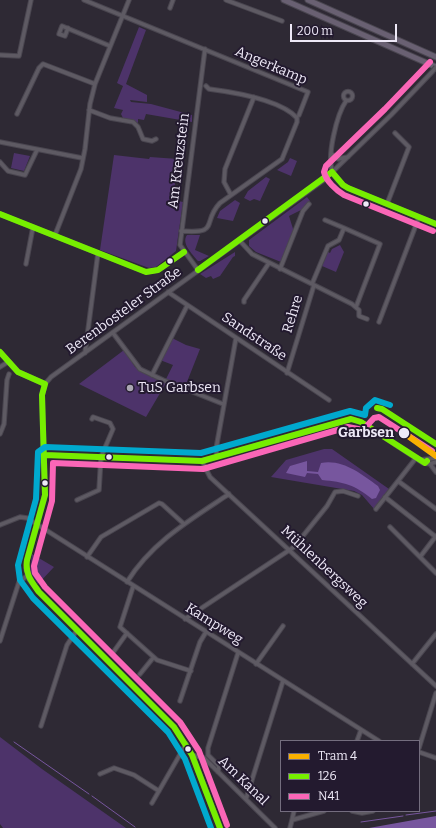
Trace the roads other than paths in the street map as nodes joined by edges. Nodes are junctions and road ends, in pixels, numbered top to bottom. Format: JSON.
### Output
{"nodes":[{"id":1,"x":31,"y":0,"type":"edge"},
{"id":2,"x":84,"y":0,"type":"edge"},
{"id":3,"x":129,"y":0,"type":"edge"},
{"id":4,"x":173,"y":0,"type":"edge"},
{"id":5,"x":226,"y":0,"type":"edge"},
{"id":6,"x":284,"y":0,"type":"edge"},
{"id":7,"x":308,"y":0,"type":"edge"},
{"id":8,"x":170,"y":8,"type":"dead end"},
{"id":9,"x":122,"y":16,"type":"junction"},
{"id":10,"x":282,"y":21,"type":"dead end"},
{"id":11,"x":68,"y":28,"type":"dead end"},
{"id":12,"x":110,"y":46,"type":"junction"},
{"id":13,"x":205,"y":49,"type":"junction"},
{"id":14,"x":0,"y":55,"type":"edge"},
{"id":15,"x":436,"y":57,"type":"edge"},
{"id":16,"x":436,"y":67,"type":"edge"},
{"id":17,"x":95,"y":84,"type":"junction"},
{"id":18,"x":206,"y":86,"type":"dead end"},
{"id":19,"x":254,"y":97,"type":"junction"},
{"id":20,"x":346,"y":101,"type":"dead end"},
{"id":21,"x":89,"y":110,"type":"junction"},
{"id":22,"x":18,"y":114,"type":"dead end"},
{"id":23,"x":299,"y":115,"type":"dead end"},
{"id":24,"x":395,"y":133,"type":"dead end"},
{"id":25,"x":156,"y":139,"type":"dead end"},
{"id":26,"x":0,"y":142,"type":"edge"},
{"id":27,"x":37,"y":150,"type":"junction"},
{"id":28,"x":332,"y":153,"type":"junction"},
{"id":29,"x":349,"y":157,"type":"junction"},
{"id":30,"x":82,"y":158,"type":"junction"},
{"id":31,"x":0,"y":162,"type":"edge"},
{"id":32,"x":332,"y":172,"type":"junction"},
{"id":33,"x":231,"y":195,"type":"junction"},
{"id":34,"x":309,"y":204,"type":"dead end"},
{"id":35,"x":387,"y":204,"type":"junction"},
{"id":36,"x":0,"y":214,"type":"edge"},
{"id":37,"x":420,"y":217,"type":"junction"},
{"id":38,"x":325,"y":220,"type":"dead end"},
{"id":39,"x":436,"y":224,"type":"edge"},
{"id":40,"x":34,"y":227,"type":"junction"},
{"id":41,"x":344,"y":228,"type":"junction"},
{"id":42,"x":181,"y":231,"type":"junction"},
{"id":43,"x":55,"y":235,"type":"junction"},
{"id":44,"x":240,"y":241,"type":"junction"},
{"id":45,"x":184,"y":252,"type":"junction"},
{"id":46,"x":98,"y":253,"type":"junction"},
{"id":47,"x":269,"y":263,"type":"junction"},
{"id":48,"x":26,"y":264,"type":"dead end"},
{"id":49,"x":280,"y":268,"type":"junction"},
{"id":50,"x":198,"y":270,"type":"junction"},
{"id":51,"x":313,"y":285,"type":"junction"},
{"id":52,"x":168,"y":292,"type":"junction"},
{"id":53,"x":244,"y":302,"type":"dead end"},
{"id":54,"x":187,"y":306,"type":"junction"},
{"id":55,"x":356,"y":306,"type":"junction"},
{"id":56,"x":367,"y":319,"type":"dead end"},
{"id":57,"x":379,"y":322,"type":"dead end"},
{"id":58,"x":113,"y":333,"type":"junction"},
{"id":59,"x":236,"y":338,"type":"junction"},
{"id":60,"x":0,"y":352,"type":"edge"},
{"id":61,"x":85,"y":353,"type":"junction"},
{"id":62,"x":8,"y":362,"type":"junction"},
{"id":63,"x":0,"y":367,"type":"edge"},
{"id":64,"x":287,"y":372,"type":"junction"},
{"id":65,"x":9,"y":374,"type":"dead end"},
{"id":66,"x":152,"y":375,"type":"junction"},
{"id":67,"x":45,"y":384,"type":"junction"},
{"id":68,"x":329,"y":400,"type":"dead end"},
{"id":69,"x":223,"y":404,"type":"junction"},
{"id":70,"x":92,"y":419,"type":"dead end"},
{"id":71,"x":0,"y":434,"type":"edge"},
{"id":72,"x":45,"y":455,"type":"junction"},
{"id":73,"x":217,"y":456,"type":"junction"},
{"id":74,"x":100,"y":457,"type":"junction"},
{"id":75,"x":436,"y":458,"type":"edge"},
{"id":76,"x":417,"y":459,"type":"junction"},
{"id":77,"x":202,"y":461,"type":"junction"},
{"id":78,"x":436,"y":462,"type":"edge"},
{"id":79,"x":430,"y":464,"type":"junction"},
{"id":80,"x":436,"y":472,"type":"edge"},
{"id":81,"x":398,"y":481,"type":"junction"},
{"id":82,"x":229,"y":494,"type":"junction"},
{"id":83,"x":358,"y":496,"type":"dead end"},
{"id":84,"x":385,"y":497,"type":"junction"},
{"id":85,"x":78,"y":500,"type":"dead end"},
{"id":86,"x":436,"y":508,"type":"edge"},
{"id":87,"x":376,"y":509,"type":"dead end"},
{"id":88,"x":184,"y":524,"type":"junction"},
{"id":89,"x":0,"y":525,"type":"edge"},
{"id":90,"x":37,"y":526,"type":"junction"},
{"id":91,"x":390,"y":527,"type":"dead end"},
{"id":92,"x":436,"y":537,"type":"edge"},
{"id":93,"x":290,"y":550,"type":"junction"},
{"id":94,"x":87,"y":557,"type":"junction"},
{"id":95,"x":420,"y":557,"type":"junction"},
{"id":96,"x":436,"y":573,"type":"edge"},
{"id":97,"x":27,"y":576,"type":"junction"},
{"id":98,"x":127,"y":582,"type":"junction"},
{"id":99,"x":133,"y":586,"type":"junction"},
{"id":100,"x":185,"y":619,"type":"junction"},
{"id":101,"x":283,"y":626,"type":"dead end"},
{"id":102,"x":77,"y":630,"type":"junction"},
{"id":103,"x":206,"y":632,"type":"junction"},
{"id":104,"x":127,"y":633,"type":"junction"},
{"id":105,"x":1,"y":634,"type":"edge"},
{"id":106,"x":436,"y":634,"type":"edge"},
{"id":107,"x":0,"y":641,"type":"edge"},
{"id":108,"x":238,"y":653,"type":"junction"},
{"id":109,"x":112,"y":654,"type":"dead end"},
{"id":110,"x":153,"y":658,"type":"junction"},
{"id":111,"x":256,"y":664,"type":"junction"},
{"id":112,"x":412,"y":664,"type":"junction"},
{"id":113,"x":191,"y":671,"type":"junction"},
{"id":114,"x":140,"y":674,"type":"dead end"},
{"id":115,"x":283,"y":681,"type":"junction"},
{"id":116,"x":436,"y":686,"type":"edge"},
{"id":117,"x":436,"y":693,"type":"edge"},
{"id":118,"x":180,"y":701,"type":"dead end"},
{"id":119,"x":41,"y":726,"type":"dead end"},
{"id":120,"x":361,"y":730,"type":"junction"},
{"id":121,"x":357,"y":740,"type":"edge"},
{"id":122,"x":377,"y":740,"type":"edge"},
{"id":123,"x":186,"y":744,"type":"junction"},
{"id":124,"x":420,"y":745,"type":"edge"},
{"id":125,"x":420,"y":752,"type":"edge"},
{"id":126,"x":192,"y":755,"type":"junction"},
{"id":127,"x":436,"y":758,"type":"edge"},
{"id":128,"x":218,"y":772,"type":"junction"},
{"id":129,"x":100,"y":774,"type":"dead end"},
{"id":130,"x":159,"y":791,"type":"junction"},
{"id":131,"x":246,"y":799,"type":"junction"},
{"id":132,"x":152,"y":803,"type":"dead end"},
{"id":133,"x":294,"y":812,"type":"edge"},
{"id":134,"x":320,"y":812,"type":"edge"},
{"id":135,"x":357,"y":812,"type":"edge"},
{"id":136,"x":368,"y":812,"type":"edge"},
{"id":137,"x":292,"y":820,"type":"junction"},
{"id":138,"x":220,"y":828,"type":"edge"},
{"id":139,"x":275,"y":828,"type":"edge"},
{"id":140,"x":290,"y":828,"type":"edge"}],
"edges":[{"from":1,"to":14,"type":"street"},
{"from":2,"to":9,"type":"street"},
{"from":3,"to":9,"type":"street"},
{"from":4,"to":8,"type":"street"},
{"from":5,"to":10,"type":"street"},
{"from":6,"to":16,"type":"highway"},
{"from":7,"to":15,"type":"highway"},
{"from":9,"to":12,"type":"street"},
{"from":9,"to":13,"type":"street"},
{"from":11,"to":12,"type":"street"},
{"from":12,"to":17,"type":"street"},
{"from":13,"to":23,"type":"street","name":"Angerkamp"},
{"from":13,"to":42,"type":"street","name":"Am Kreuzstein"},
{"from":16,"to":29,"type":"street","name":"Berenbosteler Straße","bridge":true},
{"from":17,"to":21,"type":"street"},
{"from":17,"to":22,"type":"street"},
{"from":18,"to":19,"type":"street"},
{"from":19,"to":33,"type":"street"},
{"from":19,"to":33,"type":"street"},
{"from":20,"to":28,"type":"street"},
{"from":21,"to":25,"type":"street"},
{"from":21,"to":30,"type":"street"},
{"from":24,"to":35,"type":"street"},
{"from":26,"to":27,"type":"street"},
{"from":27,"to":30,"type":"street"},
{"from":27,"to":31,"type":"street"},
{"from":28,"to":29,"type":"street"},
{"from":28,"to":32,"type":"street"},
{"from":29,"to":32,"type":"street","name":"Berenbosteler Straße"},
{"from":30,"to":43,"type":"street"},
{"from":32,"to":35,"type":"street"},
{"from":32,"to":44,"type":"street","name":"Berenbosteler Straße"},
{"from":33,"to":42,"type":"street"},
{"from":34,"to":49,"type":"street"},
{"from":35,"to":37,"type":"street"},
{"from":36,"to":40,"type":"street"},
{"from":37,"to":39,"type":"street"},
{"from":37,"to":57,"type":"street"},
{"from":38,"to":41,"type":"street"},
{"from":40,"to":43,"type":"street"},
{"from":40,"to":48,"type":"street"},
{"from":41,"to":51,"type":"street","name":"Rehre"},
{"from":41,"to":55,"type":"street"},
{"from":42,"to":45,"type":"street","name":"Am Kreuzstein"},
{"from":43,"to":46,"type":"street"},
{"from":44,"to":47,"type":"street"},
{"from":44,"to":50,"type":"street","name":"Berenbosteler Straße"},
{"from":45,"to":46,"type":"street"},
{"from":45,"to":50,"type":"street","name":"Am Kreuzstein"},
{"from":46,"to":61,"type":"street"},
{"from":47,"to":49,"type":"street"},
{"from":47,"to":53,"type":"street"},
{"from":49,"to":51,"type":"street"},
{"from":50,"to":52,"type":"street","name":"Berenbosteler Straße"},
{"from":51,"to":55,"type":"street"},
{"from":51,"to":64,"type":"street","name":"Rehre"},
{"from":52,"to":54,"type":"street","name":"Sandstraße"},
{"from":52,"to":58,"type":"street","name":"Berenbosteler Straße"},
{"from":54,"to":59,"type":"street","name":"Sandstraße"},
{"from":54,"to":66,"type":"street"},
{"from":55,"to":56,"type":"street"},
{"from":58,"to":61,"type":"street","name":"Berenbosteler Straße"},
{"from":58,"to":66,"type":"street"},
{"from":59,"to":64,"type":"street","name":"Sandstraße"},
{"from":59,"to":69,"type":"street"},
{"from":60,"to":62,"type":"main road"},
{"from":61,"to":67,"type":"street","name":"Berenbosteler Straße"},
{"from":62,"to":63,"type":"street"},
{"from":62,"to":67,"type":"main road"},
{"from":64,"to":68,"type":"street","name":"Sandstraße"},
{"from":65,"to":71,"type":"street"},
{"from":66,"to":69,"type":"street"},
{"from":67,"to":72,"type":"main road"},
{"from":69,"to":73,"type":"street"},
{"from":70,"to":74,"type":"street"},
{"from":72,"to":74,"type":"street"},
{"from":72,"to":90,"type":"main road"},
{"from":73,"to":76,"type":"street"},
{"from":73,"to":77,"type":"street"},
{"from":74,"to":77,"type":"street"},
{"from":74,"to":85,"type":"street"},
{"from":75,"to":76,"type":"street"},
{"from":76,"to":79,"type":"street"},
{"from":76,"to":81,"type":"street"},
{"from":77,"to":82,"type":"street","name":"Mühlenbergsweg"},
{"from":78,"to":79,"type":"street"},
{"from":79,"to":80,"type":"street"},
{"from":81,"to":84,"type":"street"},
{"from":81,"to":86,"type":"street"},
{"from":82,"to":88,"type":"street"},
{"from":82,"to":93,"type":"street","name":"Mühlenbergsweg"},
{"from":83,"to":93,"type":"street"},
{"from":84,"to":87,"type":"street"},
{"from":84,"to":92,"type":"street"},
{"from":88,"to":94,"type":"street"},
{"from":88,"to":98,"type":"street"},
{"from":89,"to":90,"type":"street","name":"Kampweg"},
{"from":90,"to":94,"type":"street","name":"Kampweg"},
{"from":90,"to":97,"type":"main road"},
{"from":91,"to":95,"type":"street"},
{"from":92,"to":95,"type":"street"},
{"from":93,"to":100,"type":"street"},
{"from":93,"to":112,"type":"street","name":"Mühlenbergsweg"},
{"from":94,"to":98,"type":"street","name":"Kampweg"},
{"from":95,"to":96,"type":"street"},
{"from":97,"to":102,"type":"main road"},
{"from":97,"to":105,"type":"street"},
{"from":98,"to":99,"type":"street","name":"Kampweg"},
{"from":99,"to":100,"type":"street","name":"Kampweg"},
{"from":99,"to":104,"type":"street"},
{"from":100,"to":103,"type":"street","name":"Kampweg"},
{"from":101,"to":111,"type":"street"},
{"from":102,"to":119,"type":"street"},
{"from":102,"to":123,"type":"main road"},
{"from":103,"to":108,"type":"street","name":"Kampweg"},
{"from":103,"to":113,"type":"street"},
{"from":104,"to":109,"type":"street"},
{"from":104,"to":110,"type":"street"},
{"from":105,"to":107,"type":"street"},
{"from":106,"to":112,"type":"street"},
{"from":108,"to":111,"type":"street","name":"Kampweg"},
{"from":108,"to":128,"type":"street"},
{"from":110,"to":113,"type":"street"},
{"from":110,"to":114,"type":"street"},
{"from":111,"to":115,"type":"street","name":"Kampweg"},
{"from":112,"to":116,"type":"street","name":"Mühlenbergsweg"},
{"from":113,"to":118,"type":"street"},
{"from":115,"to":120,"type":"street","name":"Kampweg"},
{"from":115,"to":131,"type":"street"},
{"from":117,"to":124,"type":"street"},
{"from":120,"to":121,"type":"street"},
{"from":120,"to":122,"type":"street","name":"Kampweg"},
{"from":123,"to":126,"type":"main road"},
{"from":123,"to":130,"type":"street"},
{"from":125,"to":127,"type":"street"},
{"from":126,"to":128,"type":"street","name":"Am Kanal"},
{"from":126,"to":138,"type":"main road"},
{"from":128,"to":131,"type":"street","name":"Am Kanal"},
{"from":129,"to":130,"type":"street"},
{"from":130,"to":132,"type":"street"},
{"from":131,"to":139,"type":"street","name":"Am Kanal"},
{"from":133,"to":137,"type":"street"},
{"from":134,"to":137,"type":"street"},
{"from":135,"to":136,"type":"street"},
{"from":137,"to":140,"type":"street"}]}
